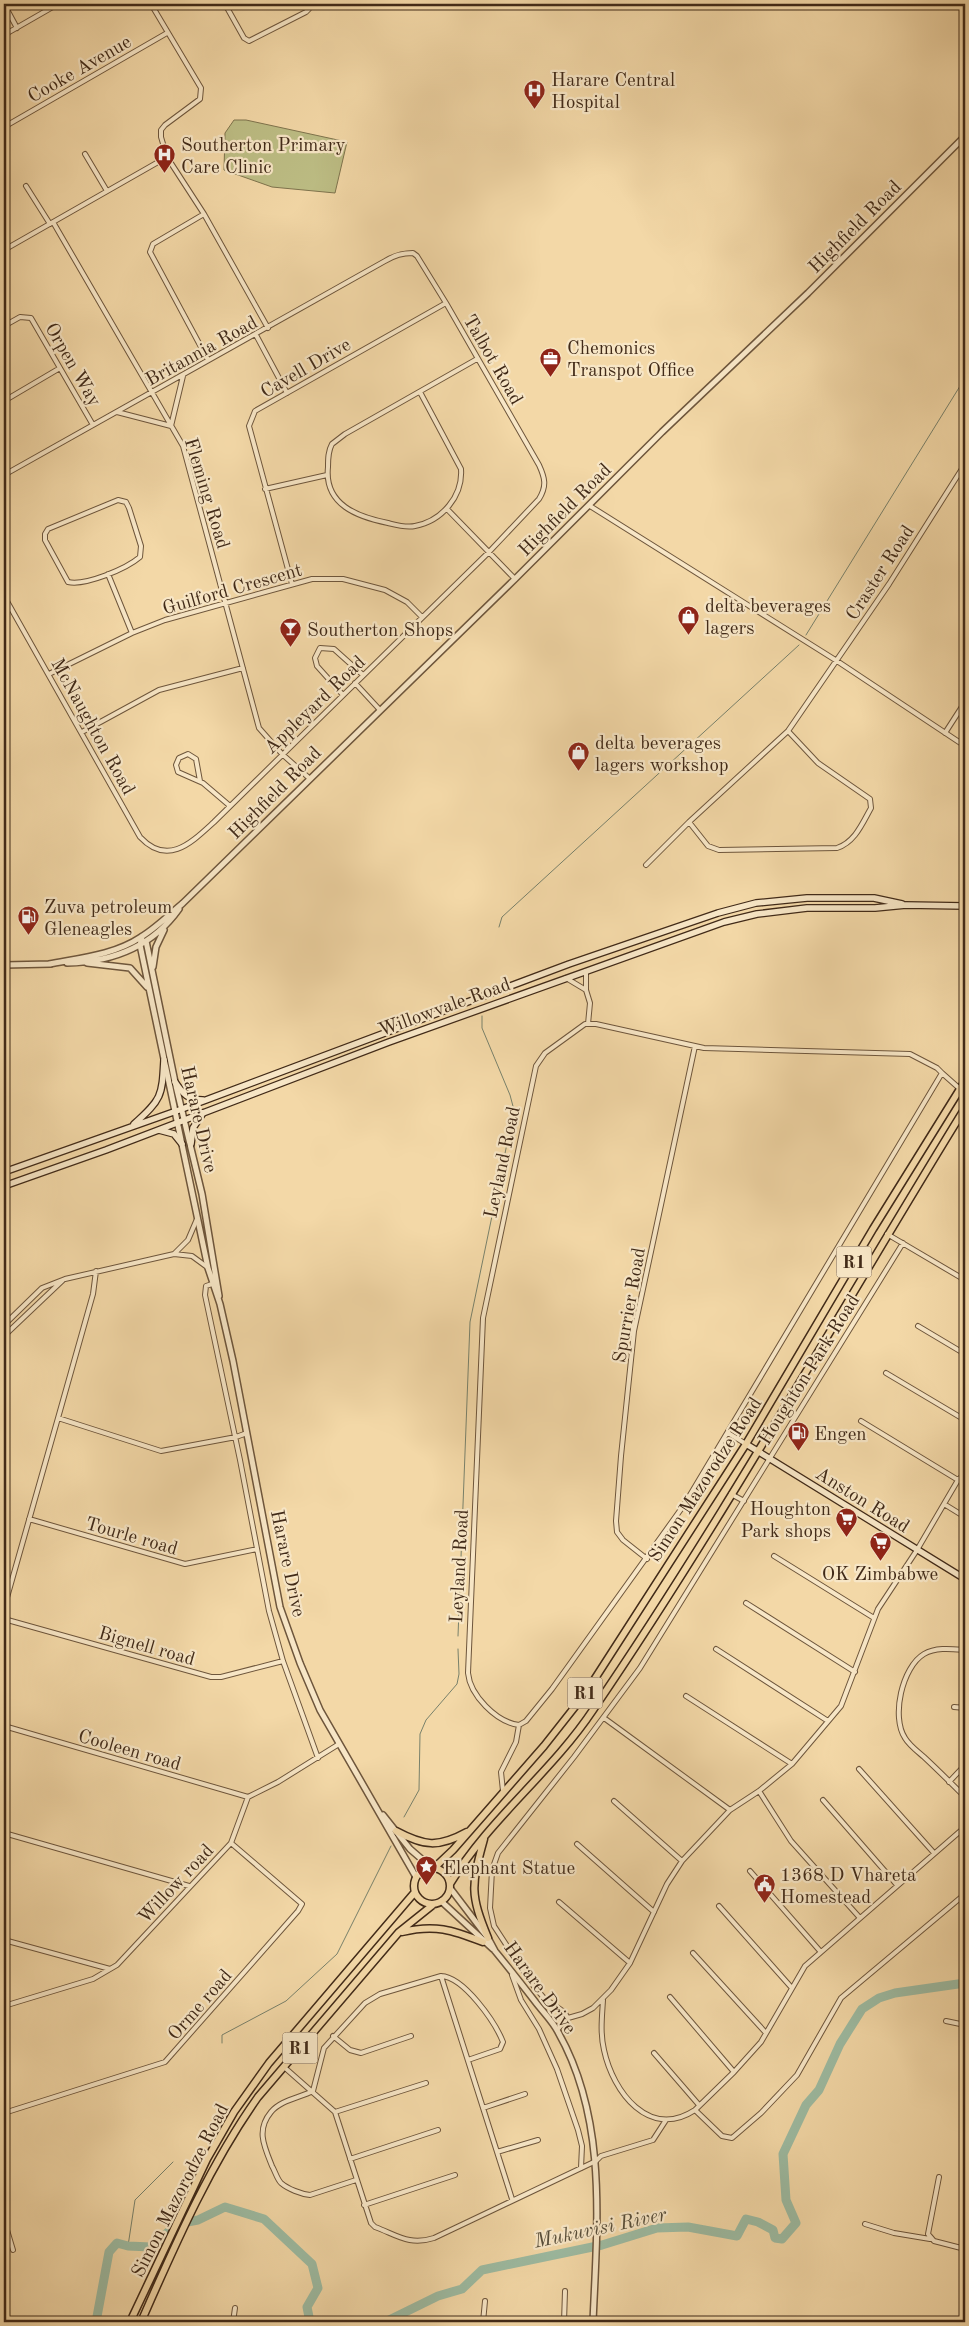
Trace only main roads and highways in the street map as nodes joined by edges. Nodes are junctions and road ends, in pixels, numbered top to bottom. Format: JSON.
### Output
{"nodes":[{"id":1,"x":906,"y":905,"type":"junction"},
{"id":2,"x":965,"y":906,"type":"edge"},
{"id":3,"x":164,"y":1060,"type":"road end"},
{"id":4,"x":965,"y":1081,"type":"edge"},
{"id":5,"x":175,"y":1082,"type":"road end"},
{"id":6,"x":209,"y":1099,"type":"junction"},
{"id":7,"x":965,"y":1108,"type":"edge"},
{"id":8,"x":205,"y":1112,"type":"junction"},
{"id":9,"x":133,"y":1126,"type":"junction"},
{"id":10,"x":158,"y":1130,"type":"junction"},
{"id":11,"x":182,"y":1144,"type":"road end"},
{"id":12,"x":191,"y":1144,"type":"road end"},
{"id":13,"x":4,"y":1172,"type":"edge"},
{"id":14,"x":4,"y":1186,"type":"edge"},
{"id":15,"x":746,"y":1444,"type":"junction"},
{"id":16,"x":757,"y":1451,"type":"junction"},
{"id":17,"x":965,"y":1579,"type":"edge"},
{"id":18,"x":471,"y":1829,"type":"junction"},
{"id":19,"x":396,"y":1831,"type":"road end"},
{"id":20,"x":484,"y":1836,"type":"junction"},
{"id":21,"x":433,"y":1868,"type":"junction"},
{"id":22,"x":450,"y":1886,"type":"junction"},
{"id":23,"x":415,"y":1892,"type":"junction"},
{"id":24,"x":434,"y":1904,"type":"junction"},
{"id":25,"x":399,"y":1932,"type":"junction"},
{"id":26,"x":130,"y":2322,"type":"edge"},
{"id":27,"x":141,"y":2322,"type":"edge"}],
"edges":[{"from":1,"to":2,"type":"main road","name":"Willowvale Road"},
{"from":1,"to":6,"type":"main road","name":"Willowvale Road"},
{"from":1,"to":8,"type":"main road","name":"Willowvale Road"},
{"from":3,"to":9,"type":"main road"},
{"from":4,"to":15,"type":"highway","name":"Simon Mazorodze Road","number":"R1"},
{"from":5,"to":6,"type":"main road"},
{"from":6,"to":9,"type":"main road","name":"Willowvale Road"},
{"from":7,"to":16,"type":"highway","name":"Simon Mazorodze Road","number":"R1"},
{"from":8,"to":10,"type":"main road","name":"Willowvale Road"},
{"from":8,"to":12,"type":"main road"},
{"from":9,"to":13,"type":"main road","name":"Willowvale Road"},
{"from":10,"to":11,"type":"main road"},
{"from":10,"to":14,"type":"main road","name":"Willowvale Road"},
{"from":15,"to":16,"type":"main road","name":"Anston Road"},
{"from":15,"to":18,"type":"highway","name":"Simon Mazorodze Road","number":"R1"},
{"from":16,"to":17,"type":"main road","name":"Anston Road"},
{"from":16,"to":20,"type":"highway","name":"Simon Mazorodze Road","number":"R1"},
{"from":18,"to":19,"type":"highway"},
{"from":18,"to":21,"type":"highway","name":"Simon Mazorodze Road","number":"R1"},
{"from":20,"to":22,"type":"highway","name":"Simon Mazorodze Road","number":"R1"},
{"from":20,"to":25,"type":"highway"},
{"from":21,"to":22,"type":"highway"},
{"from":21,"to":23,"type":"highway","name":"Simon Mazorodze Road","number":"R1"},
{"from":22,"to":24,"type":"highway","name":"Simon Mazorodze Road","number":"R1"},
{"from":23,"to":24,"type":"highway"},
{"from":23,"to":26,"type":"highway","name":"Simon Mazorodze Road","number":"R1"},
{"from":24,"to":25,"type":"highway","number":"R1"},
{"from":25,"to":27,"type":"highway","name":"Simon Mazorodze Road","number":"R1"}]}
